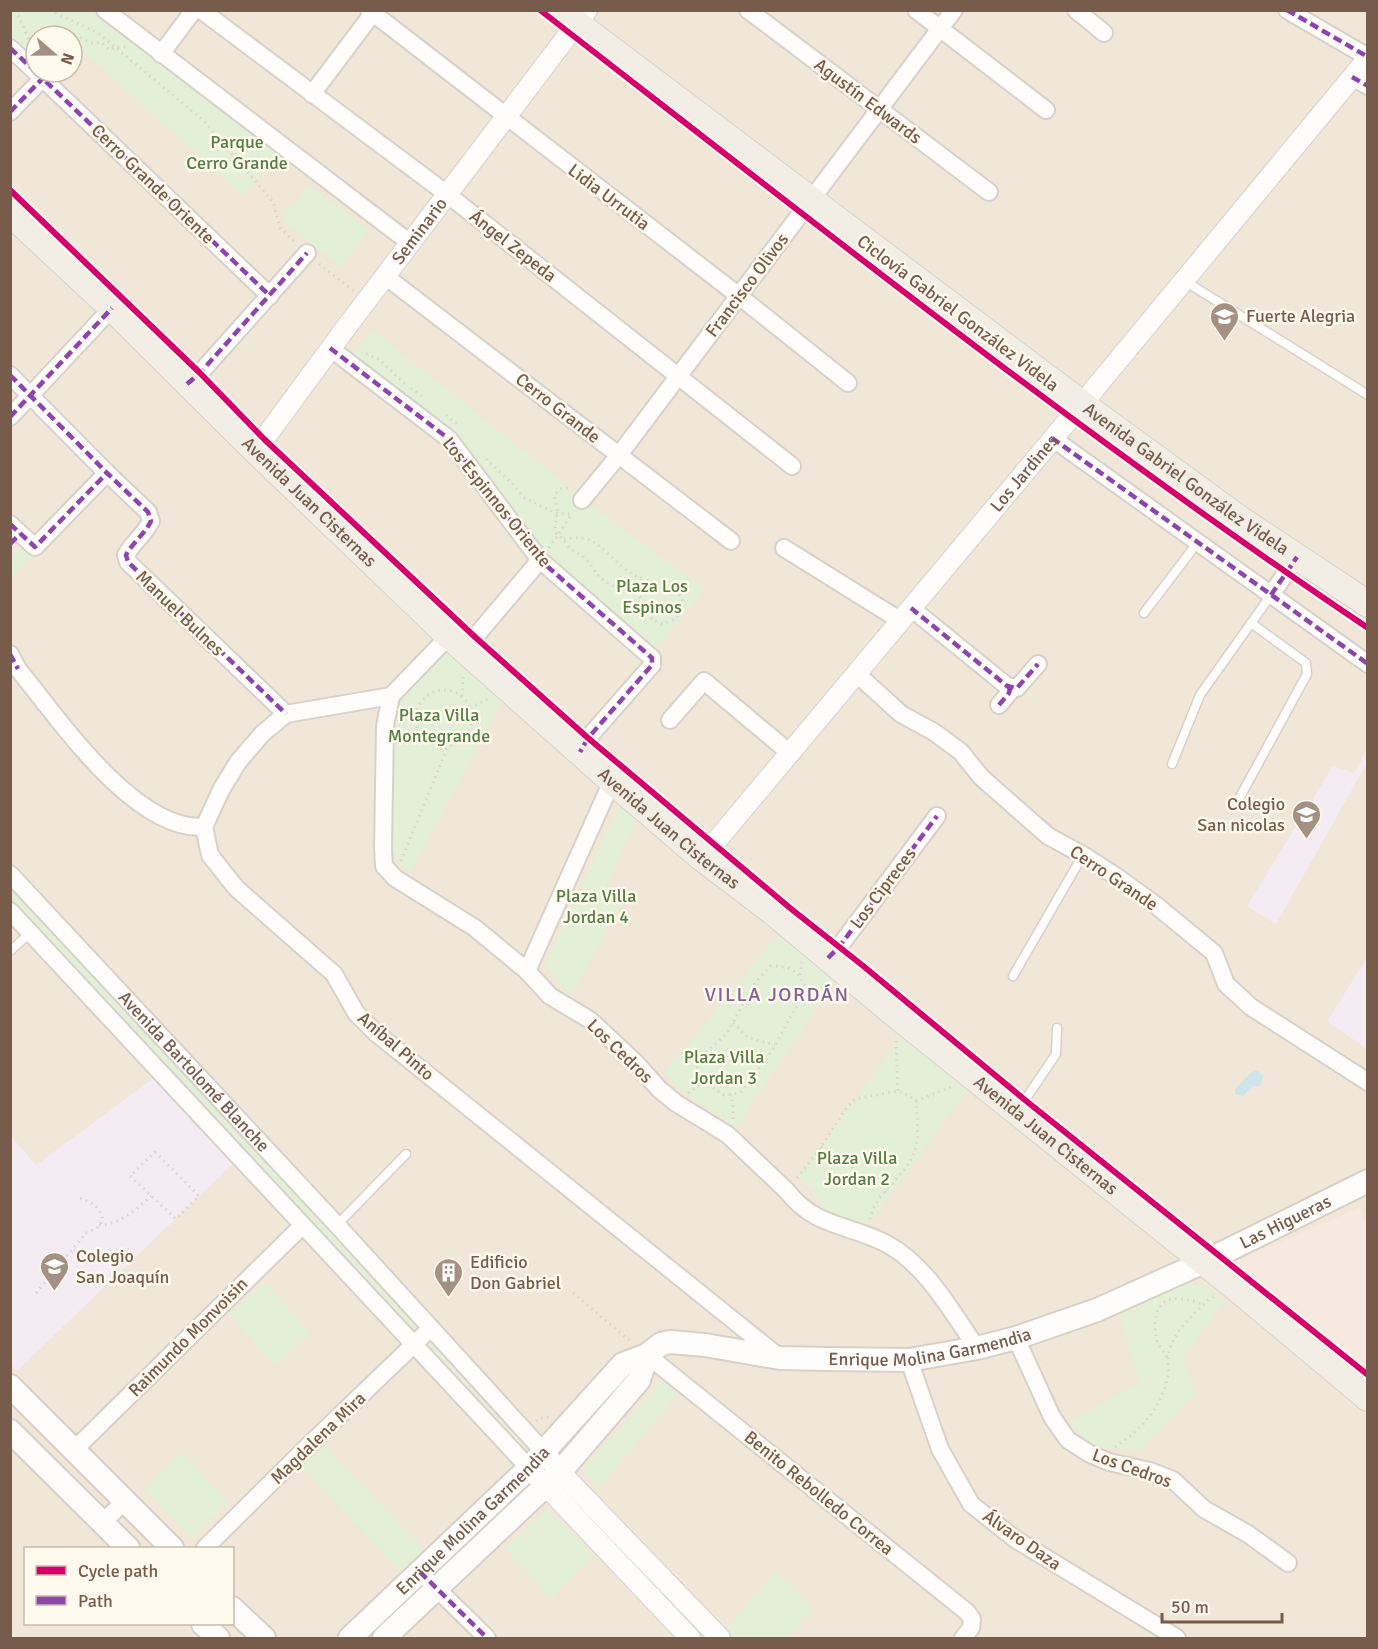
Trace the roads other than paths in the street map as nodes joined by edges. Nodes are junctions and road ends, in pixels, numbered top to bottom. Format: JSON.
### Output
{"nodes":[{"id":1,"x":105,"y":10,"type":"edge"},
{"id":2,"x":194,"y":10,"type":"edge"},
{"id":3,"x":201,"y":10,"type":"edge"},
{"id":4,"x":748,"y":10,"type":"edge"},
{"id":5,"x":916,"y":10,"type":"edge"},
{"id":6,"x":954,"y":10,"type":"edge"},
{"id":7,"x":1076,"y":10,"type":"edge"},
{"id":8,"x":1287,"y":10,"type":"edge"},
{"id":9,"x":371,"y":12,"type":"edge"},
{"id":10,"x":574,"y":15,"type":"edge"},
{"id":11,"x":940,"y":29,"type":"junction"},
{"id":12,"x":1104,"y":33,"type":"dead end"},
{"id":13,"x":10,"y":48,"type":"edge"},
{"id":14,"x":161,"y":54,"type":"junction"},
{"id":15,"x":1368,"y":58,"type":"edge"},
{"id":16,"x":24,"y":61,"type":"edge"},
{"id":17,"x":1360,"y":81,"type":"edge"},
{"id":18,"x":31,"y":84,"type":"edge"},
{"id":19,"x":48,"y":84,"type":"edge"},
{"id":20,"x":312,"y":94,"type":"junction"},
{"id":21,"x":879,"y":110,"type":"junction"},
{"id":22,"x":1046,"y":110,"type":"dead end"},
{"id":23,"x":10,"y":112,"type":"edge"},
{"id":24,"x":505,"y":118,"type":"junction"},
{"id":25,"x":989,"y":192,"type":"dead end"},
{"id":26,"x":447,"y":194,"type":"junction"},
{"id":27,"x":810,"y":201,"type":"junction"},
{"id":28,"x":10,"y":213,"type":"edge"},
{"id":29,"x":410,"y":243,"type":"junction"},
{"id":30,"x":307,"y":253,"type":"dead end"},
{"id":31,"x":385,"y":276,"type":"junction"},
{"id":32,"x":1183,"y":280,"type":"junction"},
{"id":33,"x":270,"y":296,"type":"junction"},
{"id":34,"x":739,"y":296,"type":"junction"},
{"id":35,"x":112,"y":308,"type":"junction"},
{"id":36,"x":330,"y":348,"type":"junction"},
{"id":37,"x":10,"y":375,"type":"edge"},
{"id":38,"x":678,"y":376,"type":"junction"},
{"id":39,"x":848,"y":383,"type":"dead end"},
{"id":40,"x":187,"y":384,"type":"junction"},
{"id":41,"x":32,"y":395,"type":"junction"},
{"id":42,"x":1368,"y":395,"type":"edge"},
{"id":43,"x":1082,"y":404,"type":"junction"},
{"id":44,"x":10,"y":417,"type":"edge"},
{"id":45,"x":1052,"y":438,"type":"junction"},
{"id":46,"x":254,"y":449,"type":"junction"},
{"id":47,"x":619,"y":455,"type":"junction"},
{"id":48,"x":792,"y":466,"type":"dead end"},
{"id":49,"x":107,"y":473,"type":"junction"},
{"id":50,"x":582,"y":500,"type":"road end"},
{"id":51,"x":14,"y":534,"type":"edge"},
{"id":52,"x":731,"y":541,"type":"dead end"},
{"id":53,"x":1198,"y":543,"type":"junction"},
{"id":54,"x":784,"y":548,"type":"dead end"},
{"id":55,"x":1297,"y":557,"type":"junction"},
{"id":56,"x":540,"y":560,"type":"junction"},
{"id":57,"x":1271,"y":595,"type":"junction"},
{"id":58,"x":1368,"y":604,"type":"edge"},
{"id":59,"x":1144,"y":613,"type":"dead end"},
{"id":60,"x":906,"y":614,"type":"junction"},
{"id":61,"x":1251,"y":623,"type":"junction"},
{"id":62,"x":457,"y":642,"type":"junction"},
{"id":63,"x":10,"y":654,"type":"edge"},
{"id":64,"x":1038,"y":664,"type":"dead end"},
{"id":65,"x":1368,"y":664,"type":"edge"},
{"id":66,"x":857,"y":674,"type":"junction"},
{"id":67,"x":1007,"y":686,"type":"junction"},
{"id":68,"x":391,"y":696,"type":"junction"},
{"id":69,"x":999,"y":705,"type":"dead end"},
{"id":70,"x":286,"y":714,"type":"junction"},
{"id":71,"x":670,"y":720,"type":"dead end"},
{"id":72,"x":580,"y":752,"type":"junction"},
{"id":73,"x":791,"y":754,"type":"junction"},
{"id":74,"x":1172,"y":764,"type":"dead end"},
{"id":75,"x":612,"y":781,"type":"junction"},
{"id":76,"x":1239,"y":797,"type":"dead end"},
{"id":77,"x":937,"y":816,"type":"dead end"},
{"id":78,"x":204,"y":827,"type":"junction"},
{"id":79,"x":1083,"y":855,"type":"junction"},
{"id":80,"x":702,"y":858,"type":"junction"},
{"id":81,"x":10,"y":874,"type":"edge"},
{"id":82,"x":10,"y":911,"type":"edge"},
{"id":83,"x":30,"y":933,"type":"junction"},
{"id":84,"x":10,"y":951,"type":"edge"},
{"id":85,"x":828,"y":958,"type":"junction"},
{"id":86,"x":527,"y":971,"type":"junction"},
{"id":87,"x":1013,"y":976,"type":"dead end"},
{"id":88,"x":1057,"y":1028,"type":"dead end"},
{"id":89,"x":1368,"y":1082,"type":"edge"},
{"id":90,"x":1015,"y":1110,"type":"junction"},
{"id":91,"x":406,"y":1154,"type":"dead end"},
{"id":92,"x":1368,"y":1181,"type":"edge"},
{"id":93,"x":337,"y":1225,"type":"junction"},
{"id":94,"x":302,"y":1226,"type":"junction"},
{"id":95,"x":1204,"y":1262,"type":"junction"},
{"id":96,"x":378,"y":1271,"type":"junction"},
{"id":97,"x":360,"y":1289,"type":"junction"},
{"id":98,"x":431,"y":1328,"type":"junction"},
{"id":99,"x":1016,"y":1338,"type":"junction"},
{"id":100,"x":413,"y":1346,"type":"junction"},
{"id":101,"x":977,"y":1348,"type":"junction"},
{"id":102,"x":646,"y":1355,"type":"junction"},
{"id":103,"x":780,"y":1358,"type":"junction"},
{"id":104,"x":909,"y":1360,"type":"junction"},
{"id":105,"x":10,"y":1386,"type":"edge"},
{"id":106,"x":1368,"y":1398,"type":"edge"},
{"id":107,"x":10,"y":1431,"type":"edge"},
{"id":108,"x":75,"y":1449,"type":"junction"},
{"id":109,"x":544,"y":1452,"type":"junction"},
{"id":110,"x":529,"y":1468,"type":"junction"},
{"id":111,"x":553,"y":1480,"type":"junction"},
{"id":112,"x":125,"y":1501,"type":"junction"},
{"id":113,"x":102,"y":1523,"type":"junction"},
{"id":114,"x":127,"y":1547,"type":"edge"},
{"id":115,"x":171,"y":1547,"type":"edge"},
{"id":116,"x":206,"y":1547,"type":"edge"},
{"id":117,"x":1288,"y":1563,"type":"dead end"},
{"id":118,"x":420,"y":1572,"type":"junction"},
{"id":119,"x":437,"y":1589,"type":"junction"},
{"id":120,"x":234,"y":1610,"type":"edge"},
{"id":121,"x":205,"y":1625,"type":"edge"},
{"id":122,"x":218,"y":1638,"type":"edge"},
{"id":123,"x":264,"y":1638,"type":"edge"},
{"id":124,"x":350,"y":1638,"type":"edge"},
{"id":125,"x":384,"y":1638,"type":"edge"},
{"id":126,"x":487,"y":1638,"type":"edge"},
{"id":127,"x":690,"y":1638,"type":"edge"},
{"id":128,"x":720,"y":1638,"type":"edge"},
{"id":129,"x":963,"y":1638,"type":"edge"},
{"id":130,"x":1177,"y":1638,"type":"edge"}],
"edges":[{"from":1,"to":14,"type":"street"},
{"from":2,"to":14,"type":"street"},
{"from":3,"to":20,"type":"street","name":"Ángel Zepeda"},
{"from":4,"to":21,"type":"street","name":"Agustín Edwards"},
{"from":5,"to":11,"type":"street"},
{"from":6,"to":11,"type":"street","name":"Francisco Olivos"},
{"from":7,"to":12,"type":"street"},
{"from":8,"to":15,"type":"street"},
{"from":9,"to":20,"type":"street"},
{"from":9,"to":24,"type":"street","name":"Lidia Urrutia"},
{"from":10,"to":24,"type":"street","name":"Seminario"},
{"from":10,"to":27,"type":"main road","name":"Avenida Gabriel González Videla"},
{"from":11,"to":21,"type":"street","name":"Francisco Olivos"},
{"from":11,"to":22,"type":"street"},
{"from":13,"to":16,"type":"street","name":"Cerro Grande Oriente"},
{"from":14,"to":29,"type":"street"},
{"from":15,"to":17,"type":"street","name":"Los Jardines"},
{"from":17,"to":32,"type":"street","name":"Los Jardines"},
{"from":18,"to":23,"type":"street"},
{"from":19,"to":33,"type":"street","name":"Cerro Grande Oriente"},
{"from":20,"to":26,"type":"street","name":"Ángel Zepeda"},
{"from":21,"to":25,"type":"street","name":"Agustín Edwards"},
{"from":21,"to":27,"type":"street","name":"Francisco Olivos"},
{"from":24,"to":26,"type":"street","name":"Seminario"},
{"from":24,"to":34,"type":"street","name":"Lidia Urrutia"},
{"from":26,"to":29,"type":"street","name":"Seminario"},
{"from":26,"to":38,"type":"street","name":"Ángel Zepeda"},
{"from":27,"to":34,"type":"street","name":"Francisco Olivos"},
{"from":27,"to":43,"type":"main road","name":"Avenida Gabriel González Videla"},
{"from":28,"to":35,"type":"main road","name":"Avenida Juan Cisternas"},
{"from":29,"to":31,"type":"street","name":"Seminario"},
{"from":30,"to":33,"type":"street"},
{"from":31,"to":36,"type":"street","name":"Seminario"},
{"from":31,"to":47,"type":"street","name":"Cerro Grande"},
{"from":32,"to":42,"type":"lane"},
{"from":32,"to":43,"type":"street","name":"Los Jardines"},
{"from":33,"to":40,"type":"street"},
{"from":34,"to":38,"type":"street","name":"Francisco Olivos"},
{"from":34,"to":39,"type":"street","name":"Lidia Urrutia"},
{"from":35,"to":40,"type":"main road","name":"Avenida Juan Cisternas"},
{"from":35,"to":41,"type":"street"},
{"from":36,"to":46,"type":"street","name":"Seminario"},
{"from":36,"to":56,"type":"street","name":"Los Espinnos Oriente"},
{"from":37,"to":41,"type":"street","name":"Manuel Bulnes"},
{"from":38,"to":47,"type":"street","name":"Francisco Olivos"},
{"from":38,"to":48,"type":"street","name":"Ángel Zepeda"},
{"from":40,"to":46,"type":"main road","name":"Avenida Juan Cisternas"},
{"from":41,"to":44,"type":"street"},
{"from":41,"to":49,"type":"street","name":"Manuel Bulnes"},
{"from":43,"to":45,"type":"street","name":"Los Jardines"},
{"from":43,"to":55,"type":"main road","name":"Avenida Gabriel González Videla"},
{"from":45,"to":53,"type":"street"},
{"from":45,"to":60,"type":"street","name":"Los Jardines"},
{"from":46,"to":62,"type":"main road","name":"Avenida Juan Cisternas"},
{"from":47,"to":50,"type":"street","name":"Francisco Olivos"},
{"from":47,"to":52,"type":"street","name":"Cerro Grande"},
{"from":49,"to":51,"type":"street"},
{"from":49,"to":70,"type":"street","name":"Manuel Bulnes"},
{"from":53,"to":57,"type":"street"},
{"from":53,"to":59,"type":"lane"},
{"from":54,"to":60,"type":"street"},
{"from":55,"to":57,"type":"street","name":"Avenida Gabriel González Videla"},
{"from":55,"to":58,"type":"main road","name":"Avenida Gabriel González Videla"},
{"from":56,"to":62,"type":"street"},
{"from":56,"to":72,"type":"street","name":"Los Espinnos Oriente"},
{"from":57,"to":61,"type":"lane"},
{"from":57,"to":65,"type":"street"},
{"from":60,"to":66,"type":"street","name":"Los Jardines"},
{"from":60,"to":67,"type":"street"},
{"from":61,"to":74,"type":"lane"},
{"from":61,"to":76,"type":"lane"},
{"from":62,"to":68,"type":"street"},
{"from":62,"to":72,"type":"main road","name":"Avenida Juan Cisternas"},
{"from":63,"to":78,"type":"street"},
{"from":64,"to":67,"type":"street"},
{"from":66,"to":73,"type":"street","name":"Los Jardines"},
{"from":66,"to":79,"type":"street","name":"Cerro Grande"},
{"from":67,"to":69,"type":"street"},
{"from":68,"to":70,"type":"street"},
{"from":68,"to":86,"type":"street","name":"Los Cedros"},
{"from":70,"to":78,"type":"street"},
{"from":71,"to":73,"type":"street"},
{"from":72,"to":75,"type":"main road","name":"Avenida Juan Cisternas"},
{"from":73,"to":80,"type":"street","name":"Los Jardines"},
{"from":75,"to":80,"type":"main road","name":"Avenida Juan Cisternas"},
{"from":75,"to":86,"type":"street"},
{"from":77,"to":85,"type":"street","name":"Los Cipreces"},
{"from":78,"to":103,"type":"street","name":"Aníbal Pinto"},
{"from":79,"to":87,"type":"lane"},
{"from":79,"to":89,"type":"street","name":"Cerro Grande"},
{"from":80,"to":85,"type":"main road","name":"Avenida Juan Cisternas"},
{"from":81,"to":93,"type":"street","name":"Avenida Bartolomé Blanche"},
{"from":82,"to":83,"type":"street","name":"Avenida Bartolomé Blanche"},
{"from":83,"to":84,"type":"lane"},
{"from":83,"to":94,"type":"street","name":"Avenida Bartolomé Blanche"},
{"from":85,"to":90,"type":"main road","name":"Avenida Juan Cisternas"},
{"from":86,"to":101,"type":"street","name":"Los Cedros"},
{"from":88,"to":90,"type":"lane"},
{"from":90,"to":95,"type":"main road","name":"Avenida Juan Cisternas"},
{"from":91,"to":93,"type":"lane"},
{"from":92,"to":95,"type":"main road","name":"Las Higueras"},
{"from":93,"to":96,"type":"street","name":"Avenida Bartolomé Blanche"},
{"from":94,"to":97,"type":"street","name":"Avenida Bartolomé Blanche"},
{"from":94,"to":108,"type":"street","name":"Raimundo Monvoisin"},
{"from":95,"to":99,"type":"main road","name":"Enrique Molina Garmendia"},
{"from":95,"to":106,"type":"main road","name":"Avenida Juan Cisternas"},
{"from":96,"to":97,"type":"street"},
{"from":96,"to":98,"type":"street","name":"Avenida Bartolomé Blanche"},
{"from":97,"to":100,"type":"street","name":"Avenida Bartolomé Blanche"},
{"from":98,"to":100,"type":"street","name":"Magdalena Mira"},
{"from":98,"to":109,"type":"street","name":"Avenida Bartolomé Blanche"},
{"from":99,"to":101,"type":"main road","name":"Enrique Molina Garmendia"},
{"from":99,"to":117,"type":"street","name":"Los Cedros"},
{"from":100,"to":110,"type":"street","name":"Avenida Bartolomé Blanche"},
{"from":100,"to":116,"type":"street","name":"Magdalena Mira"},
{"from":101,"to":104,"type":"main road","name":"Enrique Molina Garmendia"},
{"from":102,"to":103,"type":"main road","name":"Enrique Molina Garmendia"},
{"from":102,"to":109,"type":"main road","name":"Enrique Molina Garmendia"},
{"from":102,"to":111,"type":"main road","name":"Enrique Molina Garmendia"},
{"from":102,"to":129,"type":"street","name":"Benito Rebolledo Correa"},
{"from":103,"to":104,"type":"main road","name":"Enrique Molina Garmendia"},
{"from":104,"to":130,"type":"street","name":"Álvaro Daza"},
{"from":105,"to":108,"type":"main road"},
{"from":107,"to":113,"type":"main road"},
{"from":108,"to":112,"type":"main road"},
{"from":109,"to":110,"type":"main road","name":"Enrique Molina Garmendia"},
{"from":109,"to":111,"type":"street","name":"Avenida Bartolomé Blanche"},
{"from":110,"to":111,"type":"street","name":"Avenida Bartolomé Blanche"},
{"from":110,"to":118,"type":"main road","name":"Enrique Molina Garmendia"},
{"from":111,"to":119,"type":"main road","name":"Enrique Molina Garmendia"},
{"from":111,"to":127,"type":"street","name":"Avenida Bartolomé Blanche"},
{"from":111,"to":128,"type":"street","name":"Avenida Bartolomé Blanche"},
{"from":112,"to":113,"type":"street"},
{"from":112,"to":115,"type":"main road"},
{"from":113,"to":114,"type":"main road"},
{"from":118,"to":119,"type":"street"},
{"from":118,"to":124,"type":"main road","name":"Enrique Molina Garmendia"},
{"from":119,"to":125,"type":"main road","name":"Enrique Molina Garmendia"},
{"from":119,"to":126,"type":"street"},
{"from":120,"to":123,"type":"main road"},
{"from":121,"to":122,"type":"main road"}]}
